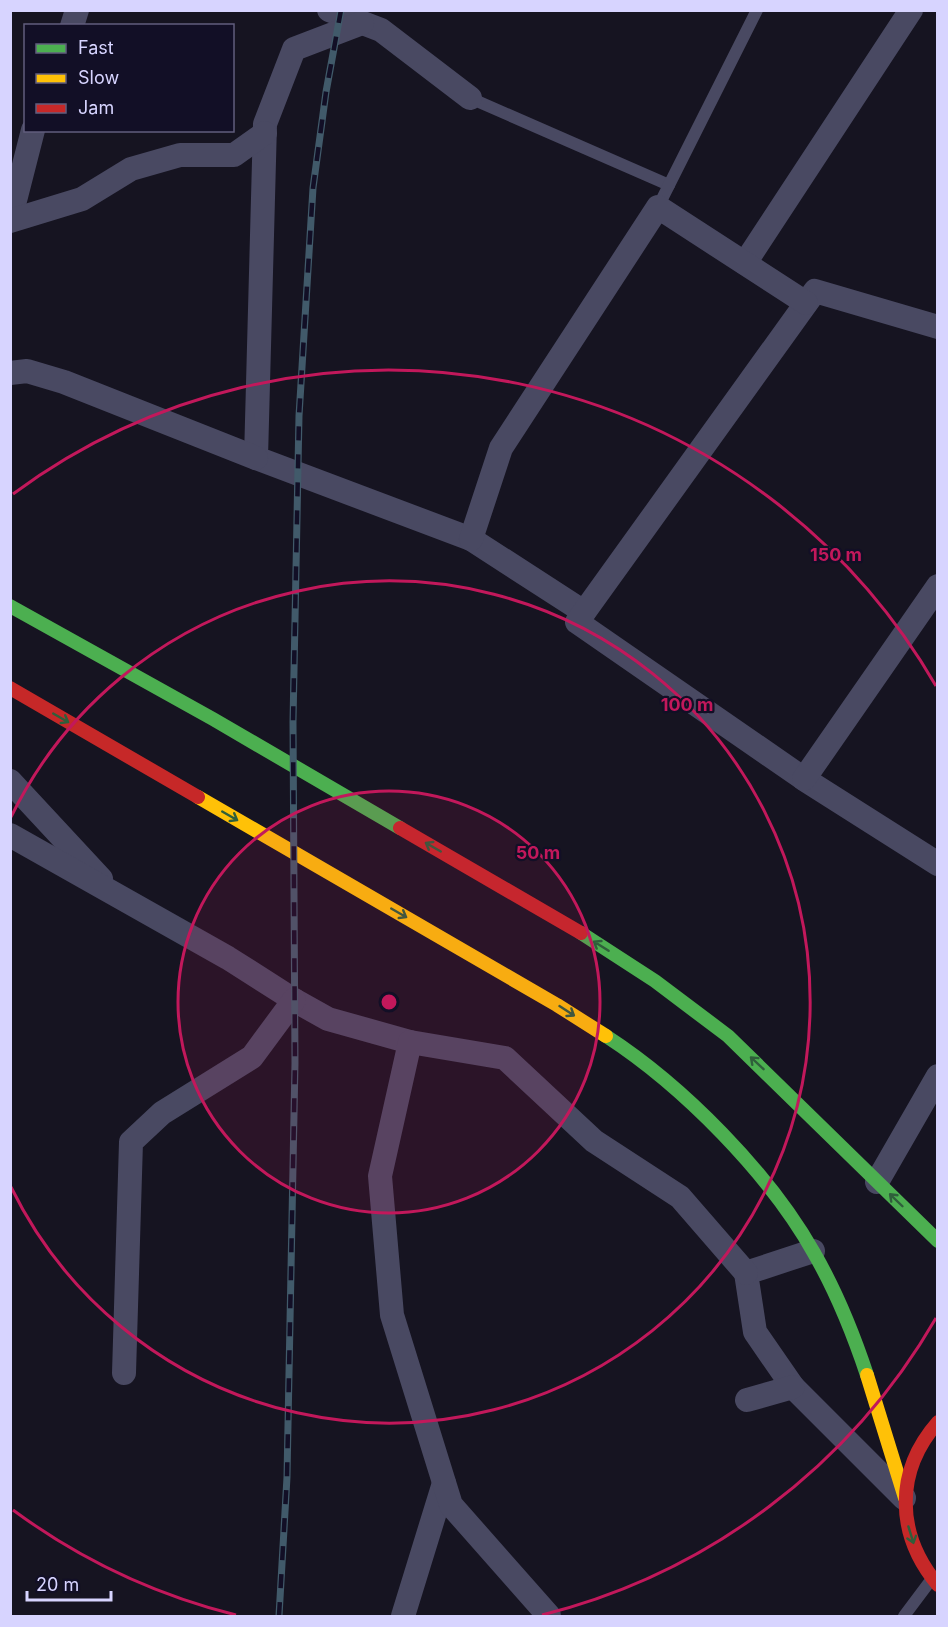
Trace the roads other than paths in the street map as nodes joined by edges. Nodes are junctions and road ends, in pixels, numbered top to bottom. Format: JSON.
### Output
{"nodes":[{"id":1,"x":329,"y":10,"type":"edge"},
{"id":2,"x":757,"y":10,"type":"edge"},
{"id":3,"x":911,"y":10,"type":"edge"},
{"id":4,"x":377,"y":21,"type":"edge"},
{"id":5,"x":470,"y":98,"type":"joint"},
{"id":6,"x":33,"y":132,"type":"edge"},
{"id":7,"x":265,"y":133,"type":"junction"},
{"id":8,"x":10,"y":173,"type":"edge"},
{"id":9,"x":669,"y":185,"type":"junction"},
{"id":10,"x":658,"y":207,"type":"junction"},
{"id":11,"x":10,"y":221,"type":"edge"},
{"id":12,"x":745,"y":264,"type":"junction"},
{"id":13,"x":806,"y":303,"type":"junction"},
{"id":14,"x":938,"y":327,"type":"edge"},
{"id":15,"x":10,"y":373,"type":"edge"},
{"id":16,"x":256,"y":458,"type":"junction"},
{"id":17,"x":471,"y":539,"type":"junction"},
{"id":18,"x":938,"y":586,"type":"edge"},
{"id":19,"x":10,"y":606,"type":"edge"},
{"id":20,"x":584,"y":612,"type":"junction"},
{"id":21,"x":10,"y":688,"type":"edge"},
{"id":22,"x":804,"y":779,"type":"junction"},
{"id":23,"x":10,"y":781,"type":"edge"},
{"id":24,"x":10,"y":835,"type":"edge"},
{"id":25,"x":938,"y":864,"type":"edge"},
{"id":26,"x":117,"y":896,"type":"junction"},
{"id":27,"x":294,"y":1000,"type":"junction"},
{"id":28,"x":410,"y":1042,"type":"junction"},
{"id":29,"x":938,"y":1076,"type":"edge"},
{"id":30,"x":877,"y":1182,"type":"junction"},
{"id":31,"x":938,"y":1241,"type":"edge"},
{"id":32,"x":813,"y":1251,"type":"junction"},
{"id":33,"x":746,"y":1273,"type":"junction"},
{"id":34,"x":124,"y":1373,"type":"dead end"},
{"id":35,"x":793,"y":1387,"type":"junction"},
{"id":36,"x":747,"y":1400,"type":"dead end"},
{"id":37,"x":938,"y":1422,"type":"edge"},
{"id":38,"x":444,"y":1483,"type":"junction"},
{"id":39,"x":905,"y":1498,"type":"junction"},
{"id":40,"x":935,"y":1582,"type":"edge"},
{"id":41,"x":403,"y":1617,"type":"edge"},
{"id":42,"x":549,"y":1617,"type":"edge"},
{"id":43,"x":904,"y":1617,"type":"edge"}],
"edges":[{"from":1,"to":4,"type":"street"},
{"from":2,"to":9,"type":"lane"},
{"from":3,"to":12,"type":"street"},
{"from":4,"to":5,"type":"street"},
{"from":4,"to":7,"type":"street"},
{"from":5,"to":9,"type":"lane"},
{"from":6,"to":8,"type":"street"},
{"from":6,"to":11,"type":"street"},
{"from":7,"to":11,"type":"street"},
{"from":7,"to":16,"type":"street"},
{"from":9,"to":10,"type":"lane"},
{"from":10,"to":12,"type":"street"},
{"from":10,"to":17,"type":"street"},
{"from":12,"to":13,"type":"street"},
{"from":13,"to":14,"type":"street"},
{"from":13,"to":20,"type":"street"},
{"from":15,"to":16,"type":"street"},
{"from":16,"to":17,"type":"street"},
{"from":17,"to":20,"type":"street"},
{"from":18,"to":22,"type":"street"},
{"from":30,"to":19,"type":"main road","one_way":true},
{"from":20,"to":22,"type":"street"},
{"from":21,"to":32,"type":"main road","one_way":true},
{"from":22,"to":25,"type":"street"},
{"from":23,"to":26,"type":"street"},
{"from":24,"to":26,"type":"street"},
{"from":26,"to":27,"type":"street"},
{"from":27,"to":28,"type":"street"},
{"from":27,"to":34,"type":"street"},
{"from":28,"to":33,"type":"street"},
{"from":28,"to":38,"type":"street"},
{"from":29,"to":30,"type":"street"},
{"from":31,"to":30,"type":"main road","one_way":true},
{"from":32,"to":33,"type":"street"},
{"from":32,"to":39,"type":"main road"},
{"from":33,"to":35,"type":"street"},
{"from":35,"to":36,"type":"street"},
{"from":35,"to":39,"type":"street"},
{"from":37,"to":39,"type":"main road"},
{"from":38,"to":41,"type":"street"},
{"from":38,"to":42,"type":"street"},
{"from":39,"to":40,"type":"main road","one_way":true},
{"from":40,"to":43,"type":"lane"}]}
